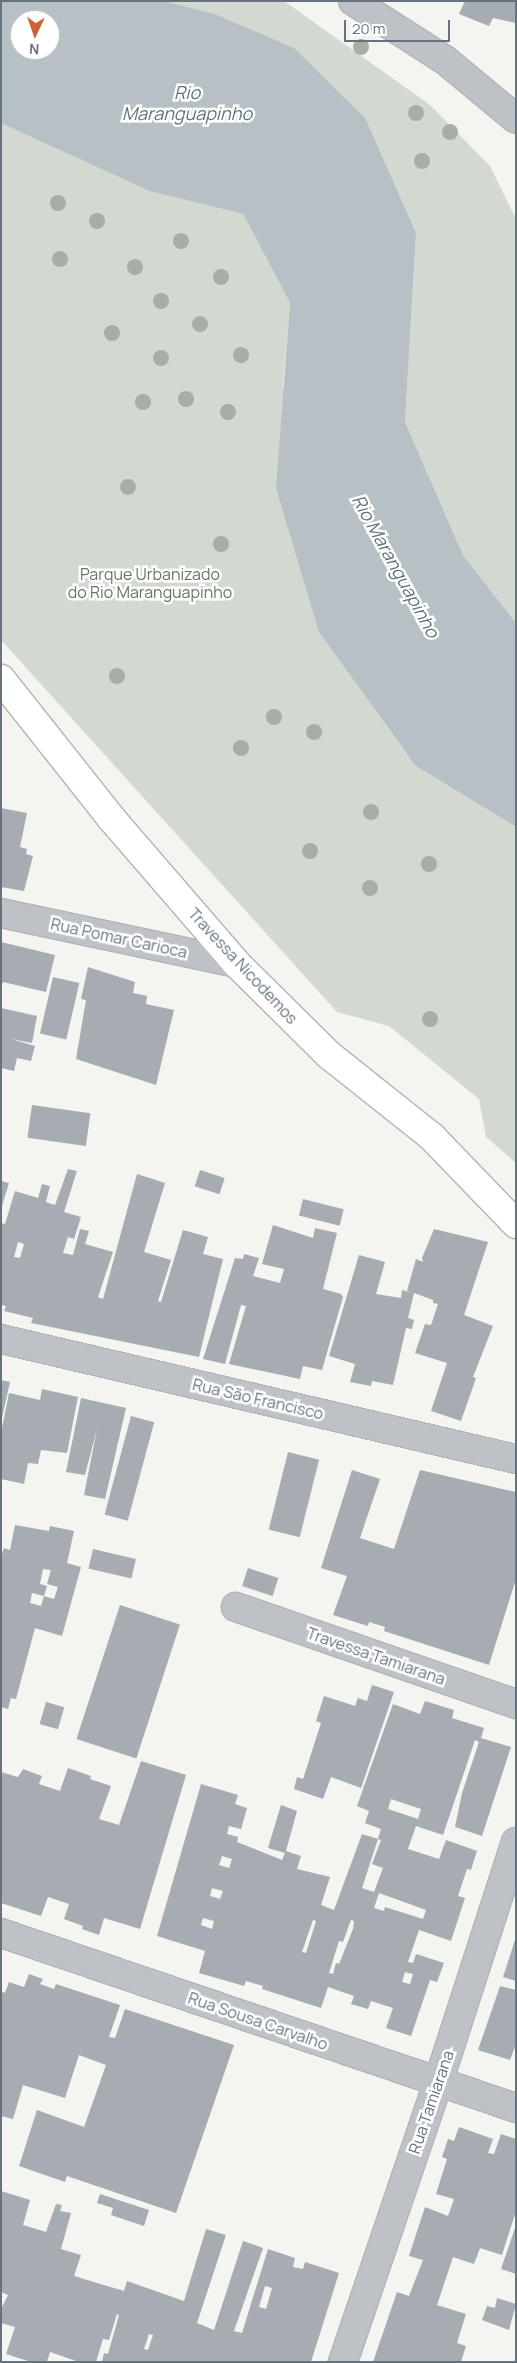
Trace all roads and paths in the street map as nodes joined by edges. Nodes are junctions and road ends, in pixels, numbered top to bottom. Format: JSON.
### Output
{"nodes":[{"id":1,"x":353,"y":1,"type":"edge"},
{"id":2,"x":516,"y":119,"type":"edge"},
{"id":3,"x":1,"y":679,"type":"edge"},
{"id":4,"x":1,"y":913,"type":"edge"},
{"id":5,"x":236,"y":963,"type":"junction"},
{"id":6,"x":516,"y":1224,"type":"edge"},
{"id":7,"x":1,"y":1339,"type":"edge"},
{"id":8,"x":516,"y":1459,"type":"edge"},
{"id":9,"x":236,"y":1607,"type":"dead end"},
{"id":10,"x":516,"y":1704,"type":"edge"},
{"id":11,"x":516,"y":1842,"type":"edge"},
{"id":12,"x":1,"y":1933,"type":"edge"},
{"id":13,"x":438,"y":2083,"type":"junction"},
{"id":14,"x":516,"y":2108,"type":"edge"},
{"id":15,"x":343,"y":2362,"type":"edge"}],
"edges":[{"from":1,"to":2,"type":"street"},
{"from":3,"to":5,"type":"main road","name":"Travessa Nicodemos"},
{"from":4,"to":5,"type":"street","name":"Rua Pomar Carioca"},
{"from":5,"to":6,"type":"main road","name":"Travessa Nicodemos"},
{"from":7,"to":8,"type":"street","name":"Rua São Francisco"},
{"from":9,"to":10,"type":"street","name":"Travessa Tamiarana"},
{"from":11,"to":13,"type":"street","name":"Rua Tamiarana"},
{"from":12,"to":13,"type":"street","name":"Rua Sousa Carvalho"},
{"from":13,"to":14,"type":"street","name":"Rua Sousa Carvalho"},
{"from":13,"to":15,"type":"street","name":"Rua Tamiarana"}]}
